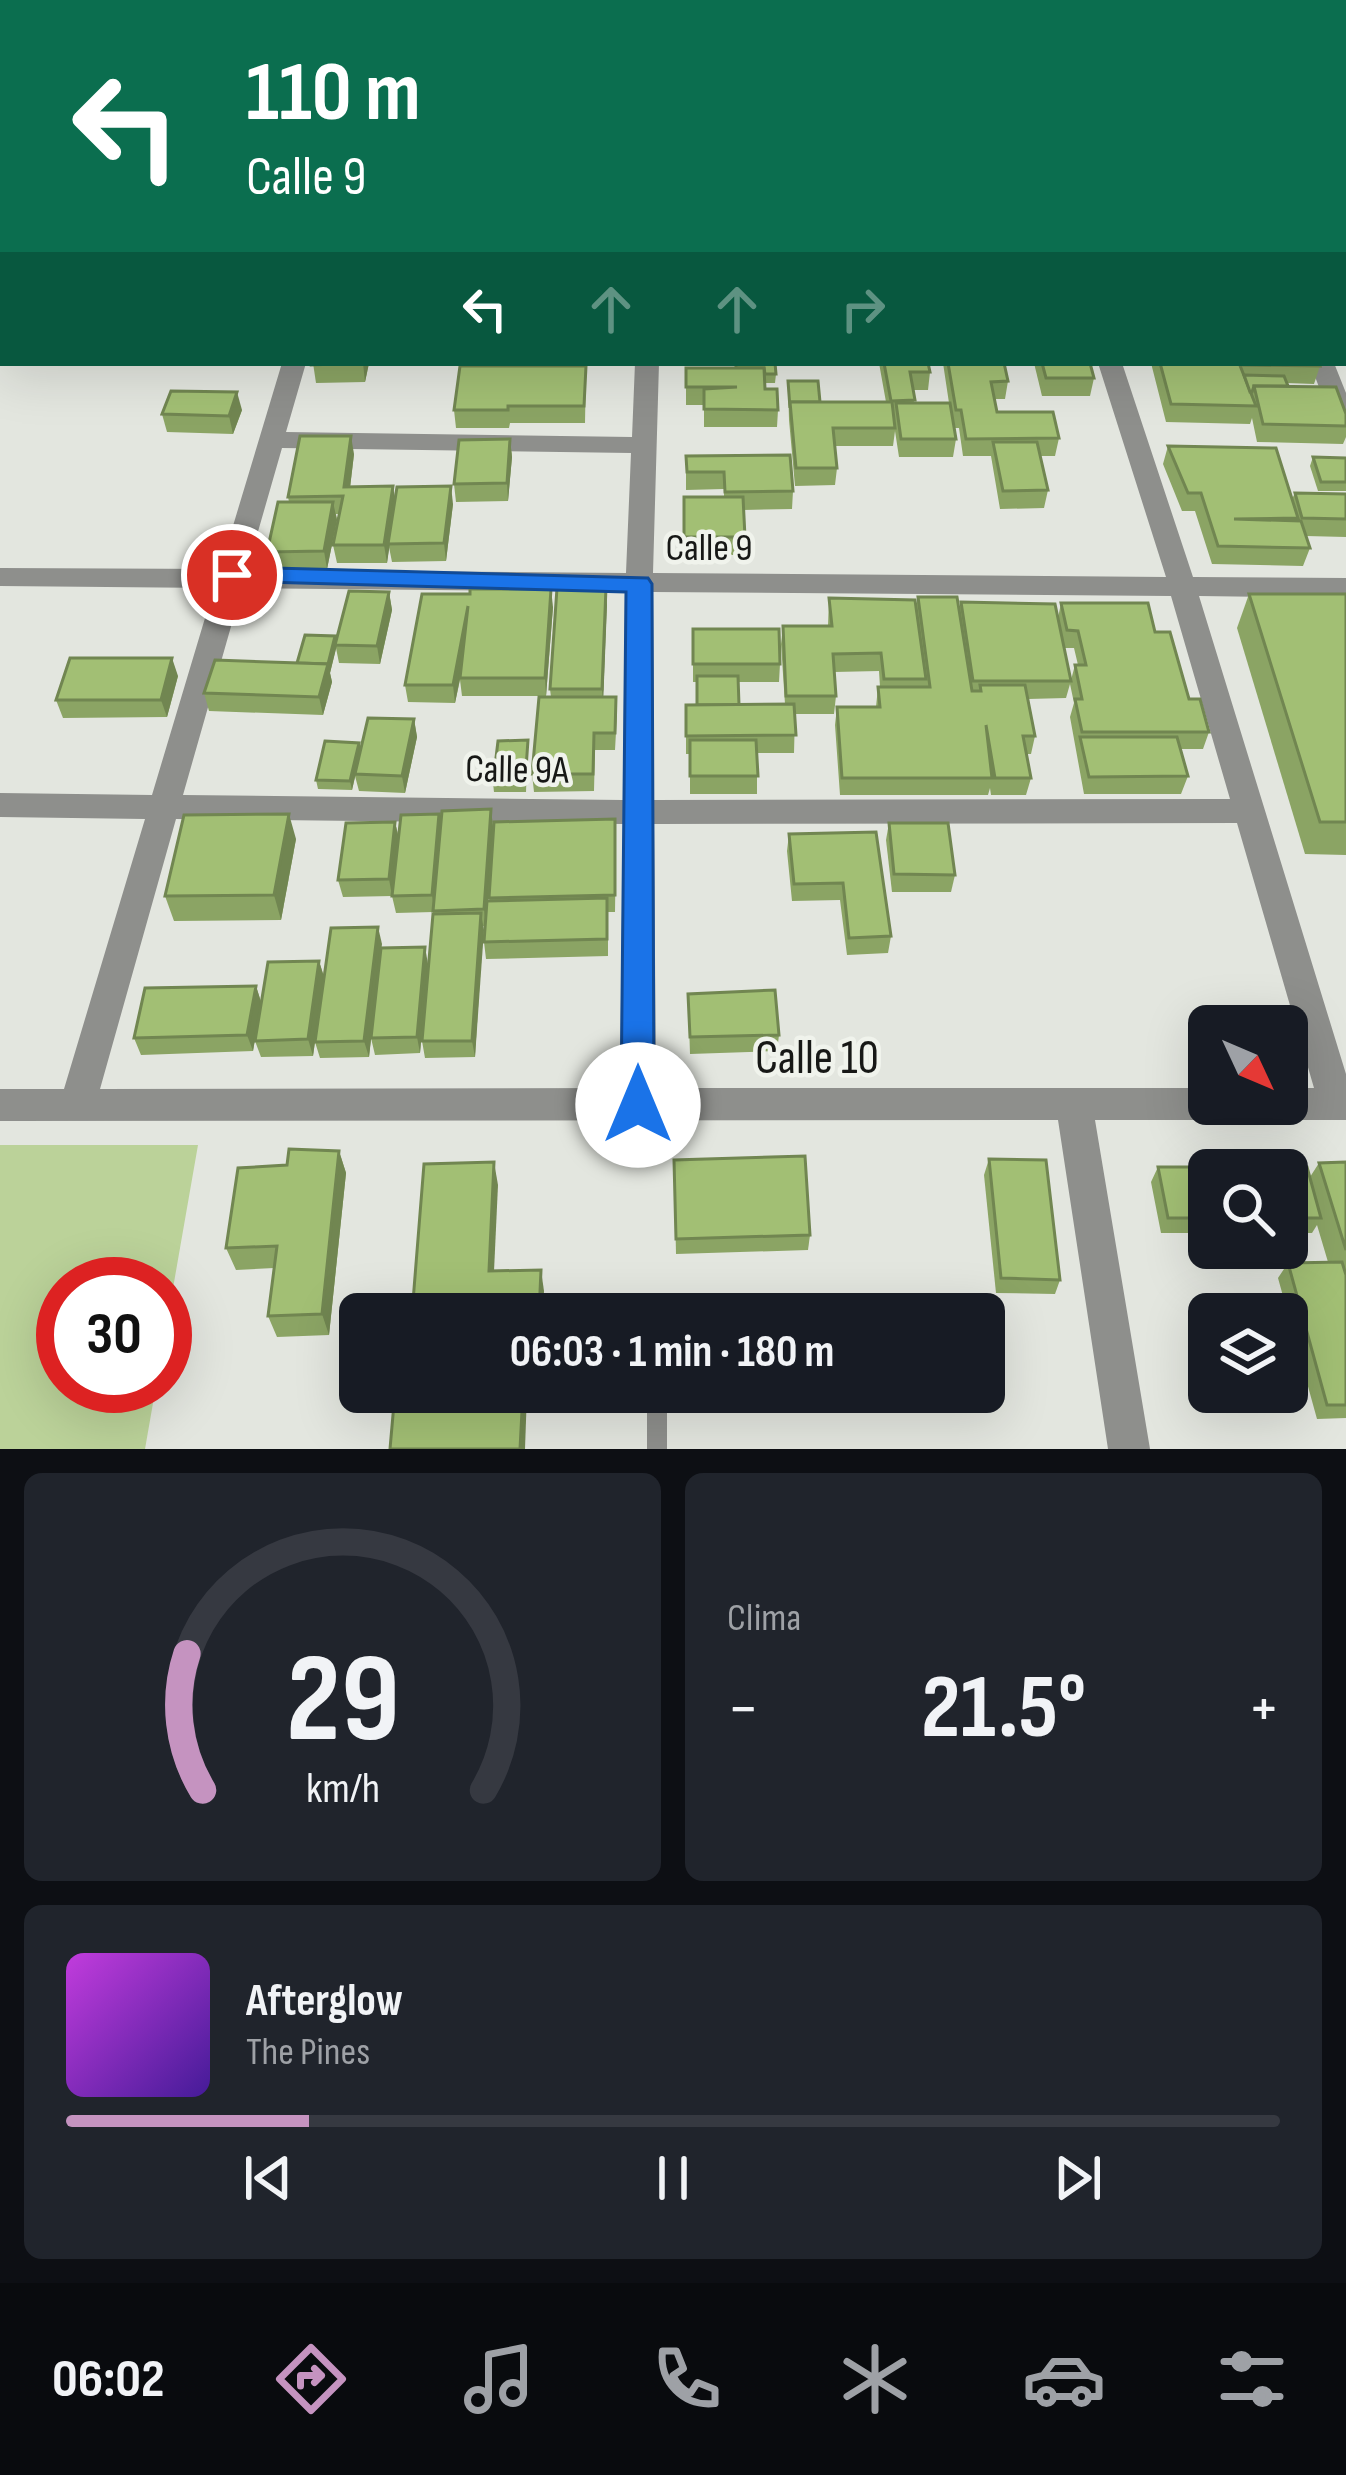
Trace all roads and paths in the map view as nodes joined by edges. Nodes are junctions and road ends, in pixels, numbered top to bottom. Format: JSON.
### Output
{"nodes":[{"id":1,"x":293,"y":366,"type":"edge"},
{"id":2,"x":647,"y":366,"type":"edge"},
{"id":3,"x":1111,"y":366,"type":"edge"},
{"id":4,"x":1323,"y":366,"type":"edge"},
{"id":5,"x":1346,"y":425,"type":"edge"},
{"id":6,"x":272,"y":440,"type":"junction"},
{"id":7,"x":642,"y":445,"type":"junction"},
{"id":8,"x":232,"y":575,"type":"junction"},
{"id":9,"x":0,"y":577,"type":"edge"},
{"id":10,"x":639,"y":584,"type":"junction"},
{"id":11,"x":1183,"y":588,"type":"junction"},
{"id":12,"x":1346,"y":588,"type":"edge"},
{"id":13,"x":0,"y":805,"type":"edge"},
{"id":14,"x":165,"y":805,"type":"junction"},
{"id":15,"x":640,"y":812,"type":"junction"},
{"id":16,"x":1250,"y":812,"type":"junction"},
{"id":17,"x":1074,"y":1104,"type":"junction"},
{"id":18,"x":1342,"y":1104,"type":"edge"},
{"id":19,"x":0,"y":1105,"type":"edge"},
{"id":20,"x":77,"y":1105,"type":"junction"},
{"id":21,"x":638,"y":1105,"type":"junction"},
{"id":22,"x":657,"y":1413,"type":"edge"},
{"id":23,"x":657,"y":1449,"type":"edge"},
{"id":24,"x":1129,"y":1449,"type":"edge"}],
"edges":[{"from":1,"to":6,"type":"street"},
{"from":2,"to":7,"type":"street"},
{"from":3,"to":11,"type":"street"},
{"from":4,"to":5,"type":"street"},
{"from":6,"to":7,"type":"street"},
{"from":6,"to":8,"type":"street"},
{"from":7,"to":10,"type":"street"},
{"from":8,"to":9,"type":"street","name":"Calle 9"},
{"from":8,"to":10,"type":"street","name":"Calle 9"},
{"from":8,"to":14,"type":"street"},
{"from":10,"to":11,"type":"street","name":"Calle 9"},
{"from":10,"to":15,"type":"street"},
{"from":11,"to":12,"type":"street","name":"Calle 9"},
{"from":11,"to":16,"type":"street"},
{"from":13,"to":14,"type":"street","name":"Calle 9A"},
{"from":14,"to":15,"type":"street","name":"Calle 9A"},
{"from":14,"to":20,"type":"street"},
{"from":15,"to":16,"type":"street","name":"Calle 9A"},
{"from":15,"to":21,"type":"street"},
{"from":16,"to":18,"type":"street"},
{"from":17,"to":18,"type":"street","name":"Calle 10"},
{"from":17,"to":21,"type":"street","name":"Calle 10"},
{"from":17,"to":24,"type":"street"},
{"from":19,"to":20,"type":"street","name":"Calle 10"},
{"from":20,"to":21,"type":"street","name":"Calle 10"},
{"from":22,"to":23,"type":"lane"}]}
